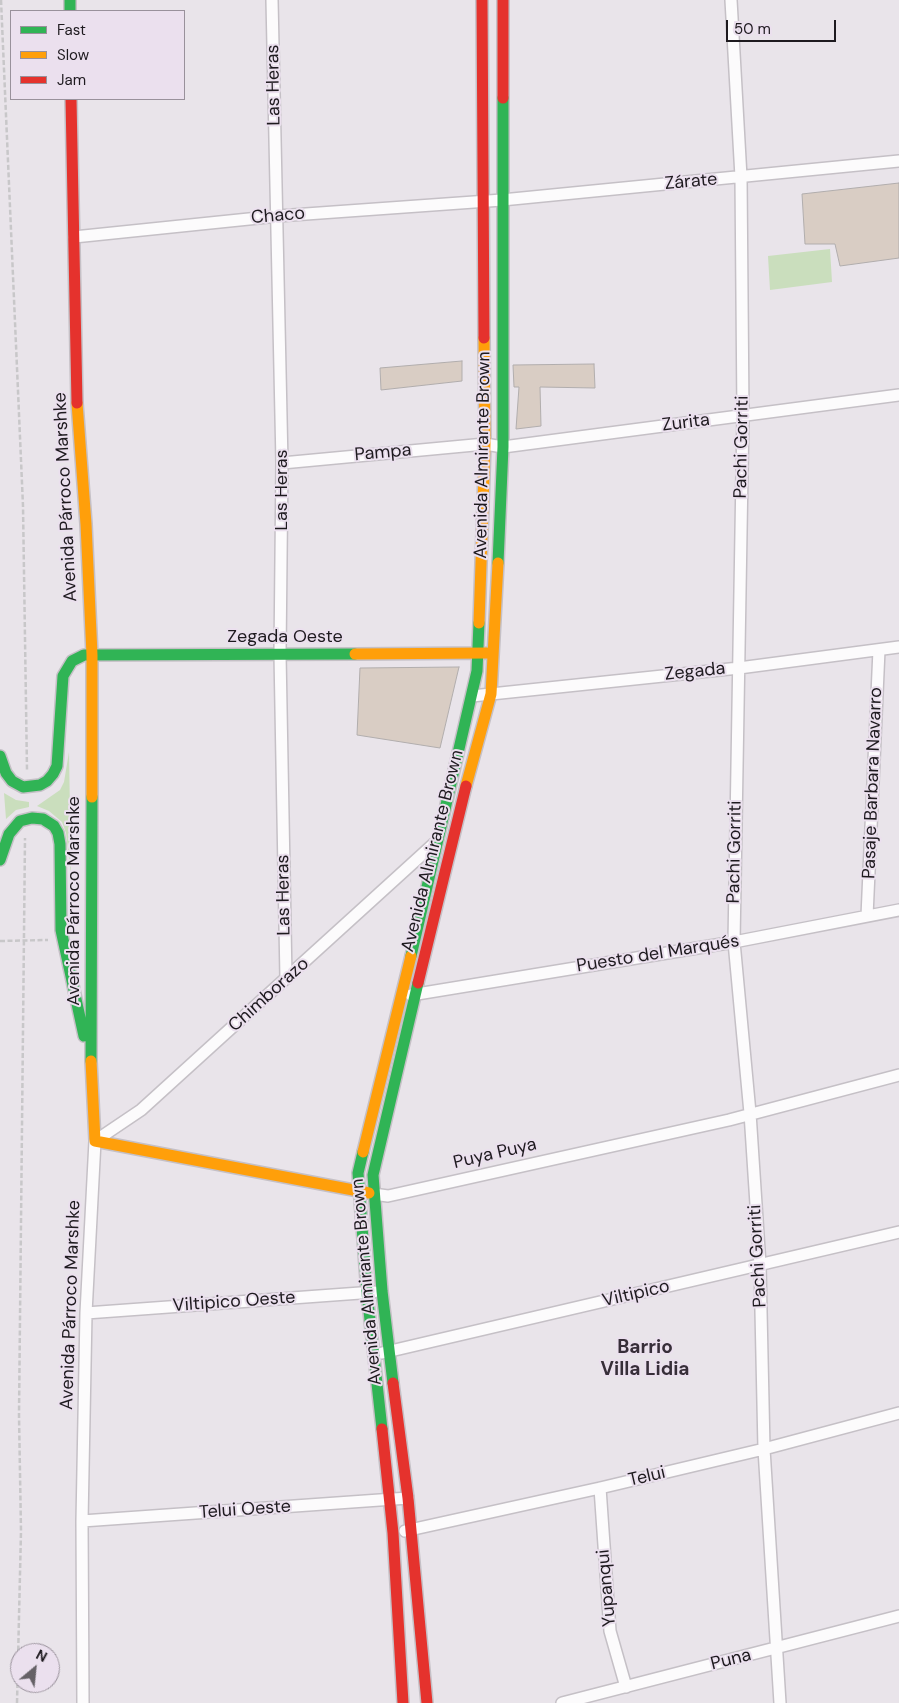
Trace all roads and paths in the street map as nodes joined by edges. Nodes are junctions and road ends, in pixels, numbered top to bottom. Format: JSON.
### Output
{"nodes":[{"id":1,"x":1,"y":0,"type":"edge"},
{"id":2,"x":272,"y":0,"type":"edge"},
{"id":3,"x":482,"y":0,"type":"edge"},
{"id":4,"x":503,"y":0,"type":"edge"},
{"id":5,"x":731,"y":0,"type":"edge"},
{"id":6,"x":71,"y":100,"type":"edge"},
{"id":7,"x":899,"y":161,"type":"edge"},
{"id":8,"x":741,"y":177,"type":"junction"},
{"id":9,"x":483,"y":200,"type":"junction"},
{"id":10,"x":502,"y":200,"type":"junction"},
{"id":11,"x":278,"y":216,"type":"junction"},
{"id":12,"x":74,"y":236,"type":"junction"},
{"id":13,"x":899,"y":395,"type":"edge"},
{"id":14,"x":743,"y":415,"type":"junction"},
{"id":15,"x":485,"y":444,"type":"junction"},
{"id":16,"x":503,"y":446,"type":"junction"},
{"id":17,"x":282,"y":463,"type":"junction"},
{"id":18,"x":899,"y":647,"type":"edge"},
{"id":19,"x":879,"y":650,"type":"junction"},
{"id":20,"x":495,"y":652,"type":"junction"},
{"id":21,"x":478,"y":653,"type":"junction"},
{"id":22,"x":280,"y":654,"type":"junction"},
{"id":23,"x":92,"y":655,"type":"junction"},
{"id":24,"x":739,"y":668,"type":"junction"},
{"id":25,"x":491,"y":694,"type":"junction"},
{"id":26,"x":472,"y":696,"type":"junction"},
{"id":27,"x":0,"y":756,"type":"edge"},
{"id":28,"x":27,"y":787,"type":"junction"},
{"id":29,"x":25,"y":819,"type":"junction"},
{"id":30,"x":456,"y":822,"type":"junction"},
{"id":31,"x":437,"y":841,"type":"junction"},
{"id":32,"x":0,"y":860,"type":"edge"},
{"id":33,"x":899,"y":910,"type":"edge"},
{"id":34,"x":867,"y":916,"type":"junction"},
{"id":35,"x":23,"y":940,"type":"junction"},
{"id":36,"x":0,"y":941,"type":"edge"},
{"id":37,"x":63,"y":942,"type":"junction"},
{"id":38,"x":734,"y":942,"type":"junction"},
{"id":39,"x":286,"y":979,"type":"junction"},
{"id":40,"x":416,"y":994,"type":"junction"},
{"id":41,"x":402,"y":997,"type":"junction"},
{"id":42,"x":91,"y":1066,"type":"junction"},
{"id":43,"x":899,"y":1075,"type":"edge"},
{"id":44,"x":750,"y":1113,"type":"junction"},
{"id":45,"x":95,"y":1141,"type":"junction"},
{"id":46,"x":359,"y":1192,"type":"junction"},
{"id":47,"x":374,"y":1194,"type":"junction"},
{"id":48,"x":899,"y":1232,"type":"edge"},
{"id":49,"x":760,"y":1265,"type":"junction"},
{"id":50,"x":382,"y":1291,"type":"junction"},
{"id":51,"x":367,"y":1292,"type":"junction"},
{"id":52,"x":86,"y":1313,"type":"junction"},
{"id":53,"x":389,"y":1351,"type":"junction"},
{"id":54,"x":373,"y":1355,"type":"junction"},
{"id":55,"x":899,"y":1413,"type":"edge"},
{"id":56,"x":764,"y":1449,"type":"junction"},
{"id":57,"x":600,"y":1488,"type":"junction"},
{"id":58,"x":408,"y":1498,"type":"junction"},
{"id":59,"x":389,"y":1500,"type":"junction"},
{"id":60,"x":82,"y":1521,"type":"junction"},
{"id":61,"x":411,"y":1530,"type":"junction"},
{"id":62,"x":393,"y":1533,"type":"junction"},
{"id":63,"x":899,"y":1616,"type":"edge"},
{"id":64,"x":777,"y":1649,"type":"junction"},
{"id":65,"x":626,"y":1687,"type":"junction"},
{"id":66,"x":17,"y":1703,"type":"edge"},
{"id":67,"x":83,"y":1703,"type":"edge"},
{"id":68,"x":403,"y":1703,"type":"edge"},
{"id":69,"x":423,"y":1703,"type":"edge"},
{"id":70,"x":562,"y":1703,"type":"edge"},
{"id":71,"x":780,"y":1703,"type":"edge"}],
"edges":[{"from":1,"to":28,"type":"path"},
{"from":2,"to":11,"type":"street","name":"Las Heras"},
{"from":3,"to":9,"type":"main road","name":"Avenida Almirante Brown"},
{"from":4,"to":10,"type":"main road","name":"Avenida Almirante Brown"},
{"from":5,"to":8,"type":"street","name":"Pachi Gorriti"},
{"from":6,"to":12,"type":"main road","name":"Avenida Párroco Marshke"},
{"from":7,"to":8,"type":"street","name":"Zárate"},
{"from":8,"to":10,"type":"street","name":"Zárate"},
{"from":8,"to":14,"type":"street","name":"Pachi Gorriti"},
{"from":9,"to":10,"type":"street","name":"Zárate"},
{"from":9,"to":11,"type":"street","name":"Chaco"},
{"from":9,"to":15,"type":"main road","name":"Avenida Almirante Brown"},
{"from":10,"to":16,"type":"main road","name":"Avenida Almirante Brown"},
{"from":11,"to":12,"type":"street","name":"Chaco"},
{"from":11,"to":17,"type":"street","name":"Las Heras"},
{"from":12,"to":23,"type":"main road","name":"Avenida Párroco Marshke"},
{"from":13,"to":14,"type":"street","name":"Zurita"},
{"from":14,"to":16,"type":"street","name":"Zurita"},
{"from":14,"to":24,"type":"street","name":"Pachi Gorriti"},
{"from":15,"to":16,"type":"street","name":"Zurita"},
{"from":15,"to":17,"type":"street","name":"Pampa"},
{"from":15,"to":21,"type":"main road","name":"Avenida Almirante Brown"},
{"from":16,"to":20,"type":"main road","name":"Avenida Almirante Brown"},
{"from":17,"to":22,"type":"street","name":"Las Heras"},
{"from":18,"to":19,"type":"street","name":"Zegada"},
{"from":19,"to":24,"type":"street","name":"Zegada"},
{"from":19,"to":34,"type":"street","name":"Pasaje Barbara Navarro"},
{"from":20,"to":21,"type":"main road","name":"Zegada Oeste"},
{"from":20,"to":25,"type":"main road","name":"Avenida Almirante Brown"},
{"from":21,"to":22,"type":"main road","name":"Zegada Oeste"},
{"from":21,"to":26,"type":"main road","name":"Avenida Almirante Brown"},
{"from":22,"to":23,"type":"main road","name":"Zegada Oeste"},
{"from":22,"to":39,"type":"street","name":"Las Heras"},
{"from":23,"to":28,"type":"main road"},
{"from":23,"to":42,"type":"main road","name":"Avenida Párroco Marshke"},
{"from":24,"to":25,"type":"street","name":"Zegada"},
{"from":24,"to":38,"type":"street","name":"Pachi Gorriti"},
{"from":25,"to":26,"type":"street","name":"Zegada"},
{"from":25,"to":30,"type":"main road","name":"Avenida Almirante Brown"},
{"from":26,"to":31,"type":"main road","name":"Avenida Almirante Brown"},
{"from":27,"to":28,"type":"main road"},
{"from":29,"to":32,"type":"main road"},
{"from":29,"to":35,"type":"path"},
{"from":29,"to":37,"type":"main road"},
{"from":30,"to":31,"type":"street","name":"Chimborazo"},
{"from":30,"to":40,"type":"main road","name":"Avenida Almirante Brown"},
{"from":31,"to":39,"type":"street","name":"Chimborazo"},
{"from":31,"to":41,"type":"main road","name":"Avenida Almirante Brown"},
{"from":33,"to":34,"type":"street","name":"Puesto del Marqués"},
{"from":34,"to":38,"type":"street","name":"Puesto del Marqués"},
{"from":35,"to":36,"type":"path"},
{"from":35,"to":37,"type":"path"},
{"from":35,"to":66,"type":"path"},
{"from":37,"to":42,"type":"main road"},
{"from":38,"to":40,"type":"street","name":"Puesto del Marqués"},
{"from":38,"to":44,"type":"street","name":"Pachi Gorriti"},
{"from":39,"to":45,"type":"street","name":"Chimborazo"},
{"from":40,"to":41,"type":"street","name":"Puesto del Marqués"},
{"from":40,"to":47,"type":"main road","name":"Avenida Almirante Brown"},
{"from":41,"to":46,"type":"main road","name":"Avenida Almirante Brown"},
{"from":42,"to":45,"type":"main road","name":"Avenida Párroco Marshke"},
{"from":43,"to":44,"type":"street","name":"Puya Puya"},
{"from":44,"to":47,"type":"street","name":"Puya Puya"},
{"from":44,"to":49,"type":"street","name":"Pachi Gorriti"},
{"from":45,"to":46,"type":"main road","name":"Puya Puya"},
{"from":45,"to":52,"type":"street","name":"Avenida Párroco Marshke"},
{"from":46,"to":47,"type":"main road","name":"Puya Puya"},
{"from":46,"to":51,"type":"main road","name":"Avenida Almirante Brown"},
{"from":47,"to":50,"type":"main road","name":"Avenida Almirante Brown"},
{"from":48,"to":49,"type":"street","name":"Viltipico"},
{"from":49,"to":53,"type":"street","name":"Viltipico"},
{"from":49,"to":56,"type":"street","name":"Pachi Gorriti"},
{"from":50,"to":51,"type":"street","name":"Viltipico Oeste"},
{"from":50,"to":53,"type":"main road","name":"Avenida Almirante Brown"},
{"from":51,"to":52,"type":"street","name":"Viltipico Oeste"},
{"from":51,"to":54,"type":"main road","name":"Avenida Almirante Brown"},
{"from":52,"to":60,"type":"street","name":"Avenida Párroco Marshke"},
{"from":53,"to":54,"type":"street","name":"Viltipico"},
{"from":53,"to":58,"type":"main road","name":"Avenida Almirante Brown"},
{"from":54,"to":59,"type":"main road","name":"Avenida Almirante Brown"},
{"from":55,"to":56,"type":"street","name":"Telui"},
{"from":56,"to":57,"type":"street","name":"Telui"},
{"from":56,"to":64,"type":"street","name":"Pachi Gorriti"},
{"from":57,"to":61,"type":"street","name":"Telui"},
{"from":57,"to":65,"type":"street","name":"Yupanqui"},
{"from":58,"to":59,"type":"street","name":"Telui Oeste"},
{"from":58,"to":61,"type":"main road","name":"Avenida Almirante Brown"},
{"from":59,"to":60,"type":"street","name":"Telui Oeste"},
{"from":59,"to":62,"type":"main road","name":"Avenida Almirante Brown"},
{"from":60,"to":67,"type":"street","name":"Avenida Párroco Marshke"},
{"from":61,"to":62,"type":"street","name":"Telui"},
{"from":61,"to":69,"type":"main road","name":"Avenida Almirante Brown"},
{"from":62,"to":68,"type":"main road","name":"Avenida Almirante Brown"},
{"from":63,"to":64,"type":"street","name":"Puna"},
{"from":64,"to":65,"type":"street","name":"Puna"},
{"from":64,"to":71,"type":"street","name":"Pachi Gorriti"},
{"from":65,"to":70,"type":"street","name":"Puna"}]}
